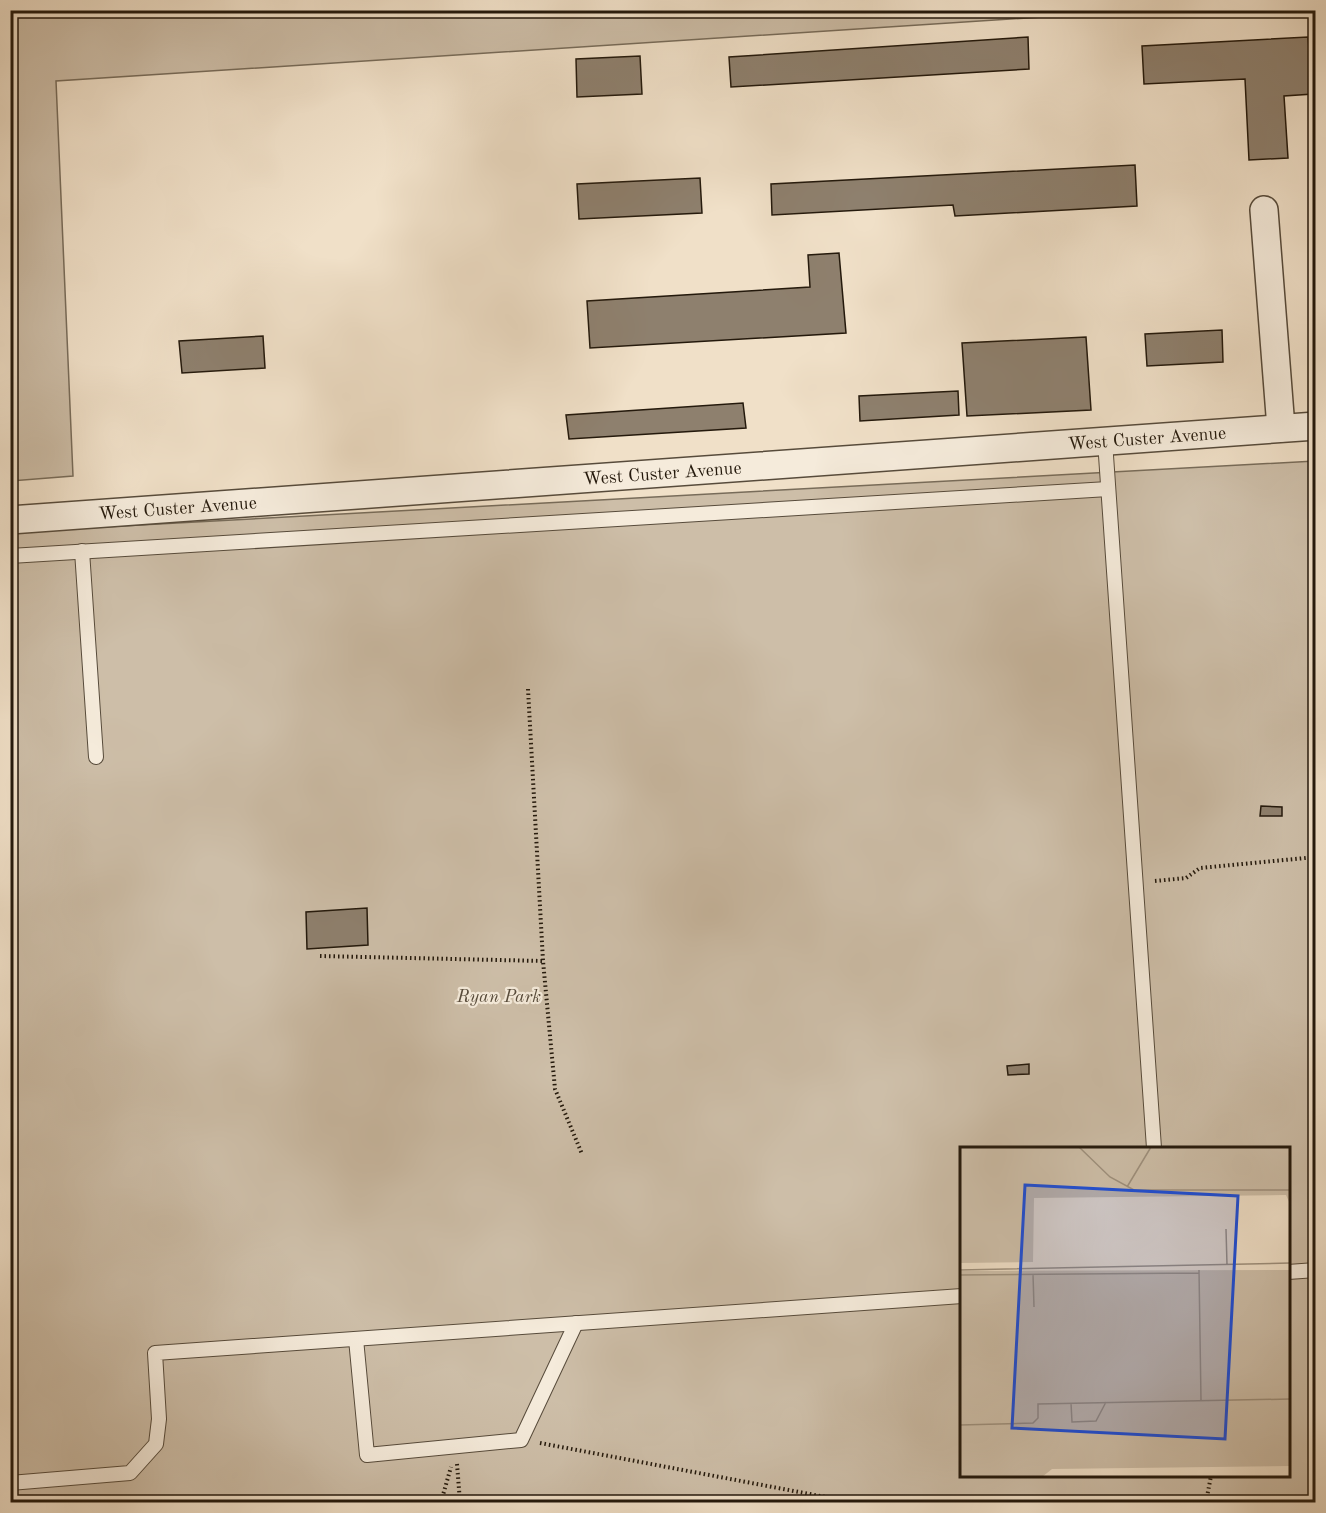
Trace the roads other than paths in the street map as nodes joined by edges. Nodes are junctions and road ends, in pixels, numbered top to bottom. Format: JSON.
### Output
{"nodes":[{"id":1,"x":1264,"y":210,"type":"dead end"},
{"id":2,"x":1316,"y":426,"type":"edge"},
{"id":3,"x":1281,"y":428,"type":"junction"},
{"id":4,"x":1105,"y":441,"type":"junction"},
{"id":5,"x":1108,"y":489,"type":"junction"},
{"id":6,"x":10,"y":520,"type":"edge"},
{"id":7,"x":82,"y":551,"type":"junction"},
{"id":8,"x":10,"y":556,"type":"edge"},
{"id":9,"x":96,"y":757,"type":"dead end"},
{"id":10,"x":1154,"y":1147,"type":"edge"},
{"id":11,"x":1316,"y":1270,"type":"edge"},
{"id":12,"x":1290,"y":1272,"type":"edge"},
{"id":13,"x":960,"y":1296,"type":"edge"},
{"id":14,"x":576,"y":1323,"type":"junction"},
{"id":15,"x":356,"y":1339,"type":"junction"},
{"id":16,"x":10,"y":1483,"type":"edge"}],
"edges":[{"from":1,"to":3,"type":"street"},
{"from":2,"to":3,"type":"street","name":"West Custer Avenue"},
{"from":3,"to":4,"type":"street","name":"West Custer Avenue"},
{"from":4,"to":5,"type":"lane"},
{"from":4,"to":6,"type":"street","name":"West Custer Avenue"},
{"from":5,"to":7,"type":"lane"},
{"from":5,"to":10,"type":"lane"},
{"from":7,"to":8,"type":"lane"},
{"from":7,"to":9,"type":"lane"},
{"from":11,"to":12,"type":"lane"},
{"from":13,"to":14,"type":"lane"},
{"from":14,"to":15,"type":"lane"},
{"from":14,"to":15,"type":"lane"},
{"from":15,"to":16,"type":"lane"}]}
